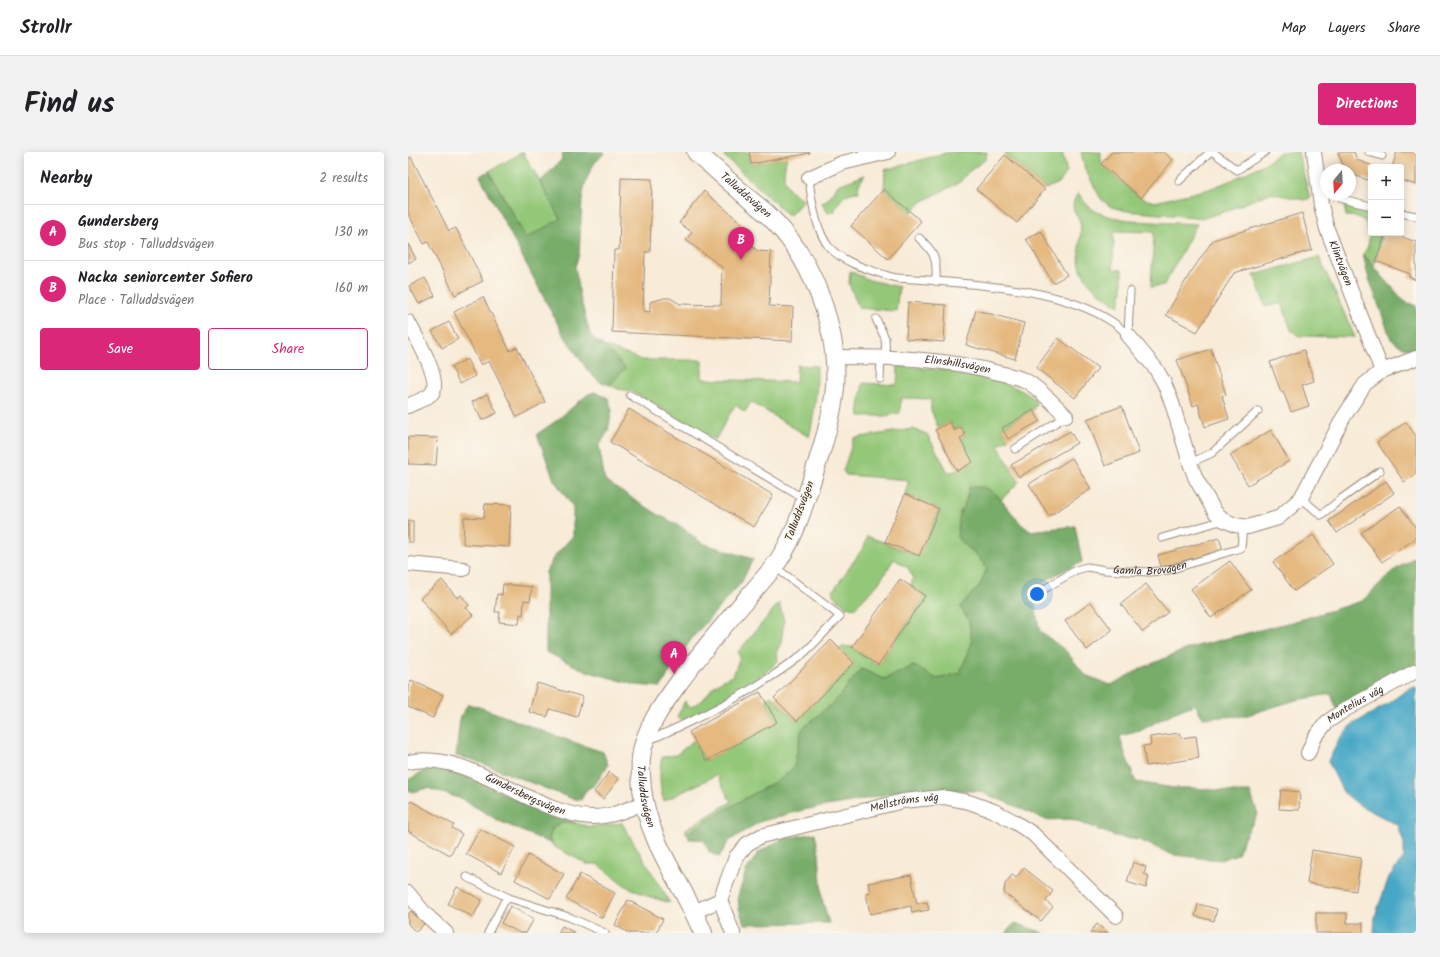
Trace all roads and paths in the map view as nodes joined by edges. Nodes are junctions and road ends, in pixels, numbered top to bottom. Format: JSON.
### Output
{"nodes":[{"id":1,"x":696,"y":152,"type":"edge"},
{"id":2,"x":888,"y":152,"type":"edge"},
{"id":3,"x":1211,"y":152,"type":"edge"},
{"id":4,"x":1265,"y":152,"type":"edge"},
{"id":5,"x":1314,"y":152,"type":"edge"},
{"id":6,"x":1369,"y":152,"type":"edge"},
{"id":7,"x":1382,"y":156,"type":"dead end"},
{"id":8,"x":809,"y":178,"type":"joint"},
{"id":9,"x":1179,"y":181,"type":"dead end"},
{"id":10,"x":1346,"y":200,"type":"edge"},
{"id":11,"x":1368,"y":205,"type":"edge"},
{"id":12,"x":1404,"y":214,"type":"edge"},
{"id":13,"x":1416,"y":216,"type":"edge"},
{"id":14,"x":919,"y":238,"type":"dead end"},
{"id":15,"x":936,"y":281,"type":"junction"},
{"id":16,"x":1130,"y":291,"type":"dead end"},
{"id":17,"x":876,"y":319,"type":"dead end"},
{"id":18,"x":408,"y":322,"type":"edge"},
{"id":19,"x":1128,"y":334,"type":"junction"},
{"id":20,"x":833,"y":357,"type":"junction"},
{"id":21,"x":883,"y":358,"type":"junction"},
{"id":22,"x":1416,"y":358,"type":"edge"},
{"id":23,"x":1382,"y":371,"type":"junction"},
{"id":24,"x":880,"y":380,"type":"dead end"},
{"id":25,"x":630,"y":395,"type":"dead end"},
{"id":26,"x":408,"y":406,"type":"edge"},
{"id":27,"x":1258,"y":411,"type":"dead end"},
{"id":28,"x":1066,"y":416,"type":"joint"},
{"id":29,"x":1015,"y":449,"type":"dead end"},
{"id":30,"x":1190,"y":464,"type":"junction"},
{"id":31,"x":1380,"y":471,"type":"dead end"},
{"id":32,"x":806,"y":498,"type":"junction"},
{"id":33,"x":1301,"y":498,"type":"junction"},
{"id":34,"x":1224,"y":520,"type":"junction"},
{"id":35,"x":1243,"y":527,"type":"junction"},
{"id":36,"x":1162,"y":538,"type":"dead end"},
{"id":37,"x":408,"y":564,"type":"edge"},
{"id":38,"x":774,"y":566,"type":"junction"},
{"id":39,"x":463,"y":568,"type":"dead end"},
{"id":40,"x":1041,"y":591,"type":"dead end"},
{"id":41,"x":1416,"y":671,"type":"edge"},
{"id":42,"x":645,"y":742,"type":"junction"},
{"id":43,"x":1308,"y":753,"type":"dead end"},
{"id":44,"x":408,"y":762,"type":"edge"},
{"id":45,"x":644,"y":803,"type":"junction"},
{"id":46,"x":467,"y":877,"type":"dead end"},
{"id":47,"x":408,"y":893,"type":"edge"},
{"id":48,"x":509,"y":898,"type":"junction"},
{"id":49,"x":720,"y":900,"type":"junction"},
{"id":50,"x":694,"y":912,"type":"junction"},
{"id":51,"x":1116,"y":916,"type":"dead end"},
{"id":52,"x":446,"y":933,"type":"edge"},
{"id":53,"x":488,"y":933,"type":"edge"},
{"id":54,"x":605,"y":933,"type":"edge"},
{"id":55,"x":703,"y":933,"type":"edge"},
{"id":56,"x":733,"y":933,"type":"edge"}],
"edges":[{"from":1,"to":20,"type":"street","name":"Talluddsvägen"},
{"from":2,"to":8,"type":"street"},
{"from":3,"to":4,"type":"lane"},
{"from":3,"to":9,"type":"lane"},
{"from":5,"to":23,"type":"street","name":"Klintvägen"},
{"from":6,"to":7,"type":"lane"},
{"from":8,"to":15,"type":"lane"},
{"from":10,"to":11,"type":"lane"},
{"from":12,"to":13,"type":"lane"},
{"from":14,"to":15,"type":"lane"},
{"from":15,"to":19,"type":"lane"},
{"from":16,"to":19,"type":"lane"},
{"from":17,"to":21,"type":"lane"},
{"from":18,"to":26,"type":"street"},
{"from":19,"to":30,"type":"street"},
{"from":20,"to":21,"type":"street","name":"Elinshillsvägen"},
{"from":20,"to":32,"type":"street","name":"Talluddsvägen"},
{"from":21,"to":24,"type":"lane"},
{"from":21,"to":28,"type":"street","name":"Elinshillsvägen"},
{"from":22,"to":23,"type":"street"},
{"from":23,"to":33,"type":"street"},
{"from":25,"to":32,"type":"lane"},
{"from":27,"to":30,"type":"lane"},
{"from":28,"to":29,"type":"lane"},
{"from":30,"to":34,"type":"street"},
{"from":31,"to":33,"type":"lane"},
{"from":32,"to":38,"type":"street","name":"Talluddsvägen"},
{"from":33,"to":35,"type":"street"},
{"from":34,"to":35,"type":"street"},
{"from":34,"to":36,"type":"lane"},
{"from":35,"to":40,"type":"lane","name":"Gamla Brovägen"},
{"from":37,"to":39,"type":"street"},
{"from":38,"to":42,"type":"street","name":"Talluddsvägen"},
{"from":38,"to":42,"type":"lane"},
{"from":41,"to":43,"type":"street","name":"Montelius väg"},
{"from":42,"to":45,"type":"street","name":"Talluddsvägen"},
{"from":44,"to":45,"type":"street","name":"Gundersbergsvägen"},
{"from":45,"to":50,"type":"street","name":"Talluddsvägen"},
{"from":46,"to":48,"type":"lane"},
{"from":47,"to":52,"type":"street"},
{"from":48,"to":53,"type":"lane"},
{"from":48,"to":54,"type":"lane"},
{"from":49,"to":50,"type":"street"},
{"from":49,"to":51,"type":"street","name":"Mellströms väg"},
{"from":49,"to":56,"type":"street"},
{"from":50,"to":55,"type":"street","name":"Talluddsvägen"}]}
